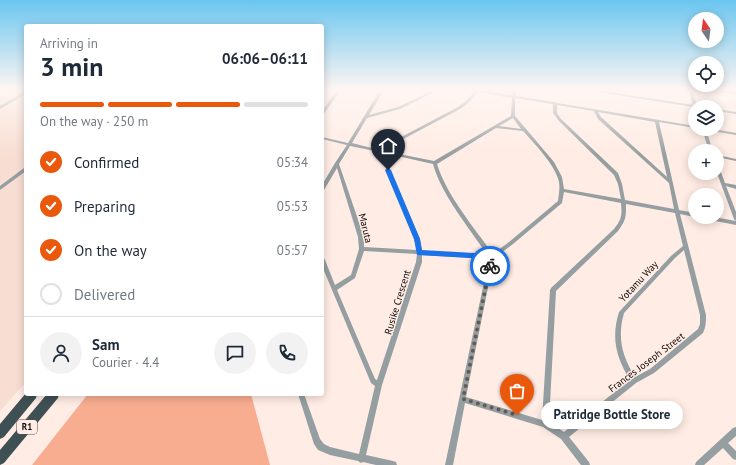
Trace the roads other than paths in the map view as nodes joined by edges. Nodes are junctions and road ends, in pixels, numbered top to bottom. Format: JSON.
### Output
{"nodes":[{"id":1,"x":369,"y":112,"type":"edge"},
{"id":2,"x":385,"y":112,"type":"edge"},
{"id":3,"x":452,"y":112,"type":"edge"},
{"id":4,"x":513,"y":112,"type":"edge"},
{"id":5,"x":555,"y":112,"type":"edge"},
{"id":6,"x":596,"y":112,"type":"edge"},
{"id":7,"x":605,"y":112,"type":"edge"},
{"id":8,"x":513,"y":116,"type":"junction"},
{"id":9,"x":366,"y":117,"type":"junction"},
{"id":10,"x":657,"y":121,"type":"junction"},
{"id":11,"x":496,"y":126,"type":"junction"},
{"id":12,"x":688,"y":126,"type":"edge"},
{"id":13,"x":524,"y":130,"type":"junction"},
{"id":14,"x":724,"y":132,"type":"edge"},
{"id":15,"x":736,"y":134,"type":"edge"},
{"id":16,"x":324,"y":139,"type":"edge"},
{"id":17,"x":349,"y":145,"type":"junction"},
{"id":18,"x":381,"y":151,"type":"junction"},
{"id":19,"x":392,"y":154,"type":"junction"},
{"id":20,"x":724,"y":157,"type":"edge"},
{"id":21,"x":736,"y":160,"type":"edge"},
{"id":22,"x":337,"y":163,"type":"junction"},
{"id":23,"x":435,"y":163,"type":"junction"},
{"id":24,"x":24,"y":170,"type":"edge"},
{"id":25,"x":722,"y":180,"type":"edge"},
{"id":26,"x":670,"y":182,"type":"junction"},
{"id":27,"x":724,"y":184,"type":"junction"},
{"id":28,"x":324,"y":186,"type":"edge"},
{"id":29,"x":736,"y":187,"type":"edge"},
{"id":30,"x":0,"y":188,"type":"edge"},
{"id":31,"x":562,"y":190,"type":"junction"},
{"id":32,"x":623,"y":201,"type":"junction"},
{"id":33,"x":677,"y":211,"type":"junction"},
{"id":34,"x":688,"y":213,"type":"edge"},
{"id":35,"x":736,"y":219,"type":"edge"},
{"id":36,"x":724,"y":221,"type":"edge"},
{"id":37,"x":736,"y":223,"type":"edge"},
{"id":38,"x":686,"y":246,"type":"junction"},
{"id":39,"x":362,"y":250,"type":"junction"},
{"id":40,"x":419,"y":253,"type":"junction"},
{"id":41,"x":492,"y":257,"type":"junction"},
{"id":42,"x":324,"y":264,"type":"edge"},
{"id":43,"x":335,"y":288,"type":"junction"},
{"id":44,"x":634,"y":381,"type":"junction"},
{"id":45,"x":379,"y":386,"type":"junction"},
{"id":46,"x":30,"y":396,"type":"edge"},
{"id":47,"x":52,"y":396,"type":"edge"},
{"id":48,"x":302,"y":396,"type":"edge"},
{"id":49,"x":463,"y":399,"type":"junction"},
{"id":50,"x":545,"y":424,"type":"junction"},
{"id":51,"x":736,"y":431,"type":"edge"},
{"id":52,"x":0,"y":433,"type":"edge"},
{"id":53,"x":564,"y":436,"type":"junction"},
{"id":54,"x":723,"y":443,"type":"junction"},
{"id":55,"x":736,"y":456,"type":"edge"},
{"id":56,"x":0,"y":459,"type":"edge"},
{"id":57,"x":361,"y":459,"type":"junction"},
{"id":58,"x":393,"y":465,"type":"edge"},
{"id":59,"x":449,"y":465,"type":"edge"},
{"id":60,"x":586,"y":465,"type":"edge"},
{"id":61,"x":699,"y":465,"type":"edge"}],
"edges":[{"from":1,"to":9,"type":"street"},
{"from":2,"to":9,"type":"street"},
{"from":3,"to":18,"type":"street"},
{"from":4,"to":8,"type":"street"},
{"from":5,"to":32,"type":"street"},
{"from":6,"to":26,"type":"street"},
{"from":7,"to":10,"type":"street"},
{"from":8,"to":11,"type":"street"},
{"from":8,"to":13,"type":"street"},
{"from":9,"to":17,"type":"street"},
{"from":10,"to":12,"type":"street"},
{"from":10,"to":26,"type":"street","name":"Frances Joseph Street"},
{"from":11,"to":13,"type":"street"},
{"from":11,"to":23,"type":"street"},
{"from":13,"to":31,"type":"street"},
{"from":14,"to":15,"type":"street"},
{"from":16,"to":17,"type":"street"},
{"from":17,"to":18,"type":"street"},
{"from":17,"to":22,"type":"street"},
{"from":18,"to":19,"type":"street"},
{"from":19,"to":23,"type":"street"},
{"from":19,"to":40,"type":"street","name":"Rusike Crescent"},
{"from":20,"to":21,"type":"street"},
{"from":22,"to":28,"type":"street"},
{"from":22,"to":39,"type":"street","name":"Maruta"},
{"from":23,"to":41,"type":"street"},
{"from":24,"to":30,"type":"street"},
{"from":25,"to":27,"type":"street"},
{"from":26,"to":33,"type":"street","name":"Frances Joseph Street"},
{"from":27,"to":29,"type":"street"},
{"from":27,"to":35,"type":"street"},
{"from":31,"to":32,"type":"street"},
{"from":31,"to":41,"type":"street"},
{"from":32,"to":33,"type":"street"},
{"from":32,"to":50,"type":"street"},
{"from":33,"to":34,"type":"street"},
{"from":33,"to":38,"type":"street","name":"Frances Joseph Street"},
{"from":36,"to":37,"type":"street"},
{"from":38,"to":44,"type":"street","name":"Yotamu Way"},
{"from":38,"to":44,"type":"street","name":"Frances Joseph Street"},
{"from":39,"to":40,"type":"street"},
{"from":39,"to":43,"type":"street","name":"Maruta"},
{"from":40,"to":41,"type":"street"},
{"from":40,"to":45,"type":"street","name":"Rusike Crescent"},
{"from":41,"to":49,"type":"street"},
{"from":42,"to":43,"type":"street"},
{"from":43,"to":45,"type":"street"},
{"from":44,"to":53,"type":"street","name":"Frances Joseph Street"},
{"from":45,"to":57,"type":"street","name":"Rusike Crescent"},
{"from":46,"to":52,"type":"highway","number":"R1"},
{"from":47,"to":56,"type":"highway","number":"R1"},
{"from":48,"to":57,"type":"street"},
{"from":49,"to":50,"type":"street"},
{"from":49,"to":59,"type":"street"},
{"from":50,"to":53,"type":"street"},
{"from":51,"to":54,"type":"street"},
{"from":53,"to":60,"type":"street"},
{"from":54,"to":55,"type":"street"},
{"from":54,"to":61,"type":"street"},
{"from":57,"to":58,"type":"street"}]}
